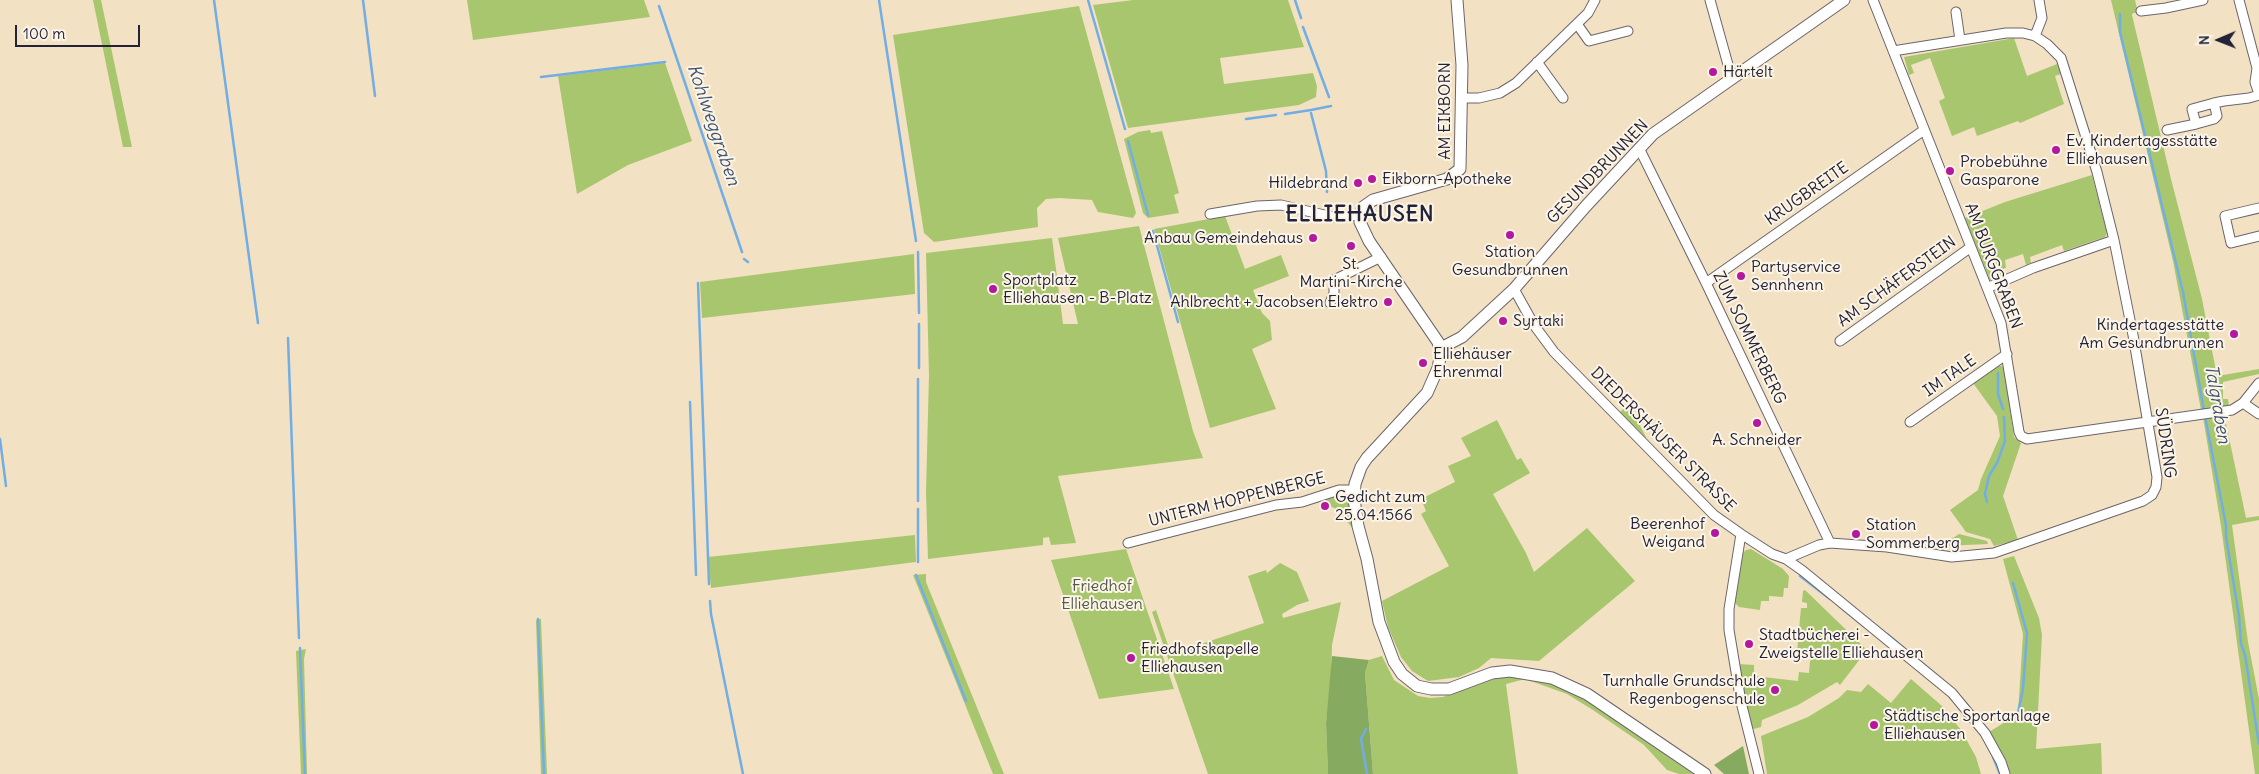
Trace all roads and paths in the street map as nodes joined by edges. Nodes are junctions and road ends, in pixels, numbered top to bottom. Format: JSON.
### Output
{"nodes":[{"id":1,"x":1457,"y":0,"type":"edge"},
{"id":2,"x":1595,"y":0,"type":"edge"},
{"id":3,"x":1710,"y":0,"type":"edge"},
{"id":4,"x":1844,"y":0,"type":"edge"},
{"id":5,"x":1873,"y":0,"type":"edge"},
{"id":6,"x":2039,"y":0,"type":"edge"},
{"id":7,"x":2203,"y":0,"type":"edge"},
{"id":8,"x":2238,"y":0,"type":"edge"},
{"id":9,"x":2141,"y":11,"type":"dead end"},
{"id":10,"x":1956,"y":12,"type":"dead end"},
{"id":11,"x":1577,"y":24,"type":"junction"},
{"id":12,"x":1628,"y":31,"type":"dead end"},
{"id":13,"x":2035,"y":36,"type":"junction"},
{"id":14,"x":1960,"y":40,"type":"junction"},
{"id":15,"x":1893,"y":51,"type":"junction"},
{"id":16,"x":1537,"y":62,"type":"junction"},
{"id":17,"x":1732,"y":79,"type":"junction"},
{"id":18,"x":2259,"y":94,"type":"edge"},
{"id":19,"x":1462,"y":98,"type":"junction"},
{"id":20,"x":1563,"y":98,"type":"dead end"},
{"id":21,"x":2214,"y":103,"type":"junction"},
{"id":22,"x":2196,"y":124,"type":"junction"},
{"id":23,"x":1924,"y":130,"type":"junction"},
{"id":24,"x":2167,"y":130,"type":"dead end"},
{"id":25,"x":1639,"y":148,"type":"junction"},
{"id":26,"x":2259,"y":208,"type":"edge"},
{"id":27,"x":1210,"y":214,"type":"dead end"},
{"id":28,"x":1360,"y":215,"type":"junction"},
{"id":29,"x":2259,"y":236,"type":"edge"},
{"id":30,"x":2114,"y":240,"type":"junction"},
{"id":31,"x":1971,"y":247,"type":"junction"},
{"id":32,"x":1381,"y":257,"type":"junction"},
{"id":33,"x":1706,"y":283,"type":"junction"},
{"id":34,"x":1987,"y":288,"type":"junction"},
{"id":35,"x":1514,"y":289,"type":"junction"},
{"id":36,"x":1330,"y":303,"type":"dead end"},
{"id":37,"x":1840,"y":341,"type":"dead end"},
{"id":38,"x":1441,"y":348,"type":"junction"},
{"id":39,"x":2007,"y":354,"type":"junction"},
{"id":40,"x":2259,"y":383,"type":"edge"},
{"id":41,"x":2243,"y":403,"type":"junction"},
{"id":42,"x":2259,"y":414,"type":"edge"},
{"id":43,"x":1910,"y":422,"type":"dead end"},
{"id":44,"x":2147,"y":422,"type":"junction"},
{"id":45,"x":1354,"y":490,"type":"junction"},
{"id":46,"x":1741,"y":534,"type":"junction"},
{"id":47,"x":1128,"y":543,"type":"dead end"},
{"id":48,"x":1830,"y":543,"type":"junction"},
{"id":49,"x":1786,"y":559,"type":"junction"},
{"id":50,"x":1705,"y":774,"type":"edge"},
{"id":51,"x":1759,"y":774,"type":"edge"},
{"id":52,"x":2005,"y":774,"type":"edge"}],
"edges":[{"from":1,"to":19,"type":"street","name":"AM EIKBORN"},
{"from":2,"to":11,"type":"street"},
{"from":3,"to":17,"type":"street"},
{"from":4,"to":17,"type":"street","name":"GESUNDBRUNNEN"},
{"from":5,"to":15,"type":"street","name":"AM BURGGRABEN"},
{"from":6,"to":13,"type":"street"},
{"from":7,"to":9,"type":"street"},
{"from":8,"to":18,"type":"street"},
{"from":10,"to":14,"type":"street"},
{"from":11,"to":12,"type":"street"},
{"from":11,"to":16,"type":"street"},
{"from":13,"to":14,"type":"street","name":"SÜDRING"},
{"from":13,"to":30,"type":"street","name":"SÜDRING"},
{"from":14,"to":15,"type":"street","name":"SÜDRING"},
{"from":15,"to":23,"type":"street","name":"AM BURGGRABEN"},
{"from":16,"to":19,"type":"street"},
{"from":16,"to":20,"type":"street"},
{"from":17,"to":25,"type":"street","name":"GESUNDBRUNNEN"},
{"from":18,"to":21,"type":"street"},
{"from":19,"to":28,"type":"street","name":"AM EIKBORN"},
{"from":21,"to":22,"type":"street"},
{"from":21,"to":22,"type":"street"},
{"from":22,"to":24,"type":"street"},
{"from":23,"to":31,"type":"street","name":"AM BURGGRABEN"},
{"from":23,"to":33,"type":"street","name":"KRUGBREITE"},
{"from":25,"to":33,"type":"street","name":"ZUM SOMMERBERG"},
{"from":25,"to":35,"type":"street","name":"GESUNDBRUNNEN"},
{"from":26,"to":29,"type":"street"},
{"from":27,"to":28,"type":"street"},
{"from":28,"to":32,"type":"street"},
{"from":30,"to":34,"type":"street"},
{"from":30,"to":44,"type":"street","name":"SÜDRING"},
{"from":31,"to":34,"type":"street","name":"AM BURGGRABEN"},
{"from":31,"to":37,"type":"street","name":"AM SCHÄFERSTEIN"},
{"from":32,"to":36,"type":"street"},
{"from":32,"to":38,"type":"street"},
{"from":33,"to":48,"type":"street","name":"ZUM SOMMERBERG"},
{"from":34,"to":39,"type":"street","name":"AM BURGGRABEN"},
{"from":35,"to":38,"type":"street","name":"GESUNDBRUNNEN"},
{"from":35,"to":46,"type":"street","name":"DIEDERSHÄUSER STRASSE"},
{"from":38,"to":45,"type":"street"},
{"from":39,"to":43,"type":"street","name":"IM TALE"},
{"from":39,"to":44,"type":"street","name":"AM BURGGRABEN"},
{"from":40,"to":41,"type":"street"},
{"from":41,"to":42,"type":"street"},
{"from":41,"to":44,"type":"street"},
{"from":44,"to":48,"type":"street","name":"SÜDRING"},
{"from":45,"to":47,"type":"street","name":"UNTERM HOPPENBERGE"},
{"from":45,"to":50,"type":"street"},
{"from":46,"to":49,"type":"street","name":"DIEDERSHÄUSER STRASSE"},
{"from":46,"to":51,"type":"street"},
{"from":48,"to":49,"type":"street","name":"SÜDRING"},
{"from":49,"to":52,"type":"street","name":"DIEDERSHÄUSER STRASSE"}]}
